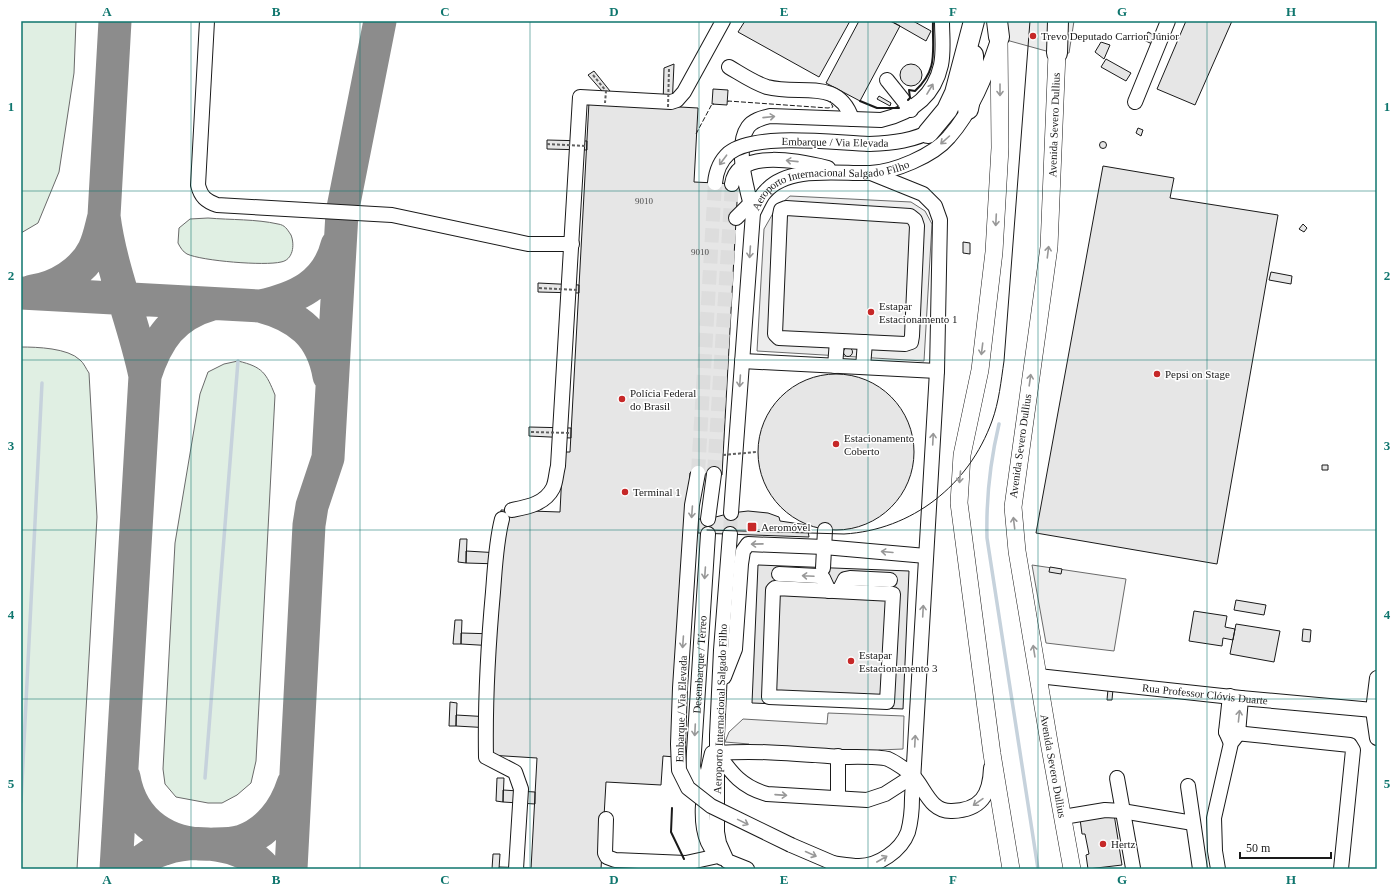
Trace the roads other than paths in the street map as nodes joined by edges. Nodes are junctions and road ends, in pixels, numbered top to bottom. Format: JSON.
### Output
{"nodes":[{"id":1,"x":207,"y":21,"type":"edge"},
{"id":2,"x":723,"y":21,"type":"edge"},
{"id":3,"x":942,"y":21,"type":"edge"},
{"id":4,"x":974,"y":21,"type":"edge"},
{"id":5,"x":1058,"y":21,"type":"edge"},
{"id":6,"x":1063,"y":21,"type":"edge"},
{"id":7,"x":1168,"y":21,"type":"edge"},
{"id":8,"x":999,"y":26,"type":"edge"},
{"id":9,"x":1057,"y":53,"type":"junction"},
{"id":10,"x":729,"y":67,"type":"dead end"},
{"id":11,"x":887,"y":80,"type":"dead end"},
{"id":12,"x":1135,"y":102,"type":"dead end"},
{"id":13,"x":968,"y":109,"type":"junction"},
{"id":14,"x":911,"y":110,"type":"junction"},
{"id":15,"x":852,"y":119,"type":"junction"},
{"id":16,"x":928,"y":133,"type":"junction"},
{"id":17,"x":743,"y":165,"type":"junction"},
{"id":18,"x":844,"y":172,"type":"junction"},
{"id":19,"x":871,"y":173,"type":"junction"},
{"id":20,"x":715,"y":183,"type":"tunnel mouth"},
{"id":21,"x":732,"y":184,"type":"tunnel mouth"},
{"id":22,"x":752,"y":208,"type":"junction"},
{"id":23,"x":736,"y":218,"type":"dead end"},
{"id":24,"x":572,"y":244,"type":"junction"},
{"id":25,"x":837,"y":341,"type":"junction"},
{"id":26,"x":865,"y":342,"type":"junction"},
{"id":27,"x":742,"y":362,"type":"junction"},
{"id":28,"x":863,"y":367,"type":"junction"},
{"id":29,"x":839,"y":369,"type":"junction"},
{"id":30,"x":937,"y":371,"type":"junction"},
{"id":31,"x":698,"y":473,"type":"tunnel mouth"},
{"id":32,"x":714,"y":474,"type":"tunnel mouth"},
{"id":33,"x":731,"y":513,"type":"tunnel mouth"},
{"id":34,"x":708,"y":519,"type":"dead end"},
{"id":35,"x":825,"y":530,"type":"dead end"},
{"id":36,"x":708,"y":534,"type":"dead end"},
{"id":37,"x":730,"y":534,"type":"tunnel mouth"},
{"id":38,"x":824,"y":547,"type":"junction"},
{"id":39,"x":926,"y":556,"type":"junction"},
{"id":40,"x":823,"y":568,"type":"dead end"},
{"id":41,"x":779,"y":574,"type":"dead end"},
{"id":42,"x":890,"y":580,"type":"dead end"},
{"id":43,"x":834,"y":591,"type":"junction"},
{"id":44,"x":1038,"y":676,"type":"junction"},
{"id":45,"x":1377,"y":678,"type":"edge"},
{"id":46,"x":721,"y":683,"type":"junction"},
{"id":47,"x":1235,"y":697,"type":"junction"},
{"id":48,"x":1372,"y":710,"type":"junction"},
{"id":49,"x":717,"y":735,"type":"junction"},
{"id":50,"x":1232,"y":736,"type":"junction"},
{"id":51,"x":1377,"y":738,"type":"edge"},
{"id":52,"x":717,"y":753,"type":"junction"},
{"id":53,"x":992,"y":754,"type":"junction"},
{"id":54,"x":838,"y":756,"type":"junction"},
{"id":55,"x":913,"y":776,"type":"junction"},
{"id":56,"x":1117,"y":778,"type":"dead end"},
{"id":57,"x":1188,"y":786,"type":"dead end"},
{"id":58,"x":704,"y":794,"type":"junction"},
{"id":59,"x":838,"y":798,"type":"junction"},
{"id":60,"x":1122,"y":810,"type":"junction"},
{"id":61,"x":1062,"y":817,"type":"junction"},
{"id":62,"x":606,"y":819,"type":"dead end"},
{"id":63,"x":1193,"y":823,"type":"junction"},
{"id":64,"x":1196,"y":840,"type":"junction"},
{"id":65,"x":1215,"y":841,"type":"junction"},
{"id":66,"x":831,"y":863,"type":"junction"},
{"id":67,"x":734,"y":864,"type":"edge"},
{"id":68,"x":516,"y":869,"type":"edge"},
{"id":69,"x":848,"y":869,"type":"edge"},
{"id":70,"x":1011,"y":869,"type":"edge"},
{"id":71,"x":1072,"y":869,"type":"edge"},
{"id":72,"x":1133,"y":869,"type":"edge"},
{"id":73,"x":1200,"y":869,"type":"edge"},
{"id":74,"x":1218,"y":869,"type":"edge"},
{"id":75,"x":1340,"y":869,"type":"edge"}],
"edges":[{"from":1,"to":24,"type":"street"},
{"from":2,"to":24,"type":"street"},
{"from":14,"to":3,"type":"street","one_way":true},
{"from":4,"to":13,"type":"highway"},
{"from":4,"to":16,"type":"highway"},
{"from":5,"to":9,"type":"highway"},
{"from":6,"to":9,"type":"street","name":"Avenida Severo Dullius"},
{"from":7,"to":12,"type":"street"},
{"from":8,"to":13,"type":"street","name":"Aeroporto Internacional Salgado Filho"},
{"from":8,"to":53,"type":"main road","one_way":true},
{"from":44,"to":9,"type":"main road","name":"Avenida Severo Dullius","one_way":true},
{"from":10,"to":15,"type":"street"},
{"from":11,"to":14,"type":"street"},
{"from":13,"to":16,"type":"street","name":"Embarque / Via Elevada"},
{"from":13,"to":19,"type":"street","name":"Aeroporto Internacional Salgado Filho","one_way":true},
{"from":14,"to":15,"type":"street"},
{"from":17,"to":15,"type":"street","name":"Aeroporto Internacional Salgado Filho","one_way":true},
{"from":16,"to":20,"type":"street","name":"Embarque / Via Elevada","one_way":true,"bridge":true},
{"from":18,"to":17,"type":"street","one_way":true},
{"from":17,"to":21,"type":"street"},
{"from":17,"to":22,"type":"street","name":"Aeroporto Internacional Salgado Filho"},
{"from":18,"to":19,"type":"street","name":"Aeroporto Internacional Salgado Filho"},
{"from":18,"to":22,"type":"street","name":"Aeroporto Internacional Salgado Filho"},
{"from":19,"to":30,"type":"street"},
{"from":22,"to":23,"type":"street","name":"Aeroporto Internacional Salgado Filho"},
{"from":22,"to":27,"type":"street","name":"Aeroporto Internacional Salgado Filho","one_way":true},
{"from":24,"to":68,"type":"street"},
{"from":25,"to":26,"type":"street"},
{"from":25,"to":26,"type":"street"},
{"from":25,"to":29,"type":"street"},
{"from":26,"to":28,"type":"street"},
{"from":27,"to":29,"type":"street"},
{"from":27,"to":33,"type":"street","name":"Aeroporto Internacional Salgado Filho","one_way":true},
{"from":28,"to":29,"type":"street"},
{"from":28,"to":30,"type":"street"},
{"from":39,"to":30,"type":"street","one_way":true},
{"from":31,"to":66,"type":"street","name":"Embarque / Via Elevada","one_way":true,"bridge":true},
{"from":32,"to":34,"type":"street"},
{"from":35,"to":38,"type":"street"},
{"from":36,"to":58,"type":"street","name":"Desembarque / Térreo","one_way":true},
{"from":37,"to":46,"type":"street","name":"Aeroporto Internacional Salgado Filho"},
{"from":39,"to":38,"type":"street","one_way":true},
{"from":38,"to":40,"type":"street"},
{"from":38,"to":46,"type":"street","one_way":true},
{"from":55,"to":39,"type":"street","one_way":true},
{"from":43,"to":41,"type":"street","one_way":true},
{"from":42,"to":43,"type":"street"},
{"from":43,"to":43,"type":"street"},
{"from":44,"to":47,"type":"street","name":"Rua Professor Clóvis Duarte"},
{"from":44,"to":61,"type":"main road","name":"Avenida Severo Dullius"},
{"from":45,"to":48,"type":"street"},
{"from":46,"to":49,"type":"street","name":"Aeroporto Internacional Salgado Filho"},
{"from":47,"to":48,"type":"street","name":"Rua Professor Clóvis Duarte"},
{"from":47,"to":50,"type":"street"},
{"from":48,"to":51,"type":"street"},
{"from":49,"to":52,"type":"street","name":"Aeroporto Internacional Salgado Filho"},
{"from":49,"to":58,"type":"street"},
{"from":50,"to":65,"type":"street"},
{"from":50,"to":75,"type":"street"},
{"from":52,"to":54,"type":"street"},
{"from":52,"to":59,"type":"street","one_way":true},
{"from":52,"to":67,"type":"street","name":"Aeroporto Internacional Salgado Filho"},
{"from":53,"to":55,"type":"street","one_way":true},
{"from":53,"to":70,"type":"main road"},
{"from":54,"to":55,"type":"street"},
{"from":54,"to":59,"type":"street"},
{"from":55,"to":59,"type":"street"},
{"from":66,"to":55,"type":"street","one_way":true},
{"from":56,"to":60,"type":"street"},
{"from":57,"to":63,"type":"street"},
{"from":58,"to":67,"type":"street"},
{"from":60,"to":61,"type":"street"},
{"from":60,"to":63,"type":"street"},
{"from":60,"to":72,"type":"street"},
{"from":61,"to":71,"type":"main road","name":"Avenida Severo Dullius"},
{"from":62,"to":67,"type":"street"},
{"from":63,"to":64,"type":"street"},
{"from":64,"to":65,"type":"street"},
{"from":64,"to":73,"type":"street"},
{"from":65,"to":74,"type":"street"},
{"from":66,"to":69,"type":"street","name":"Embarque / Via Elevada"}]}
